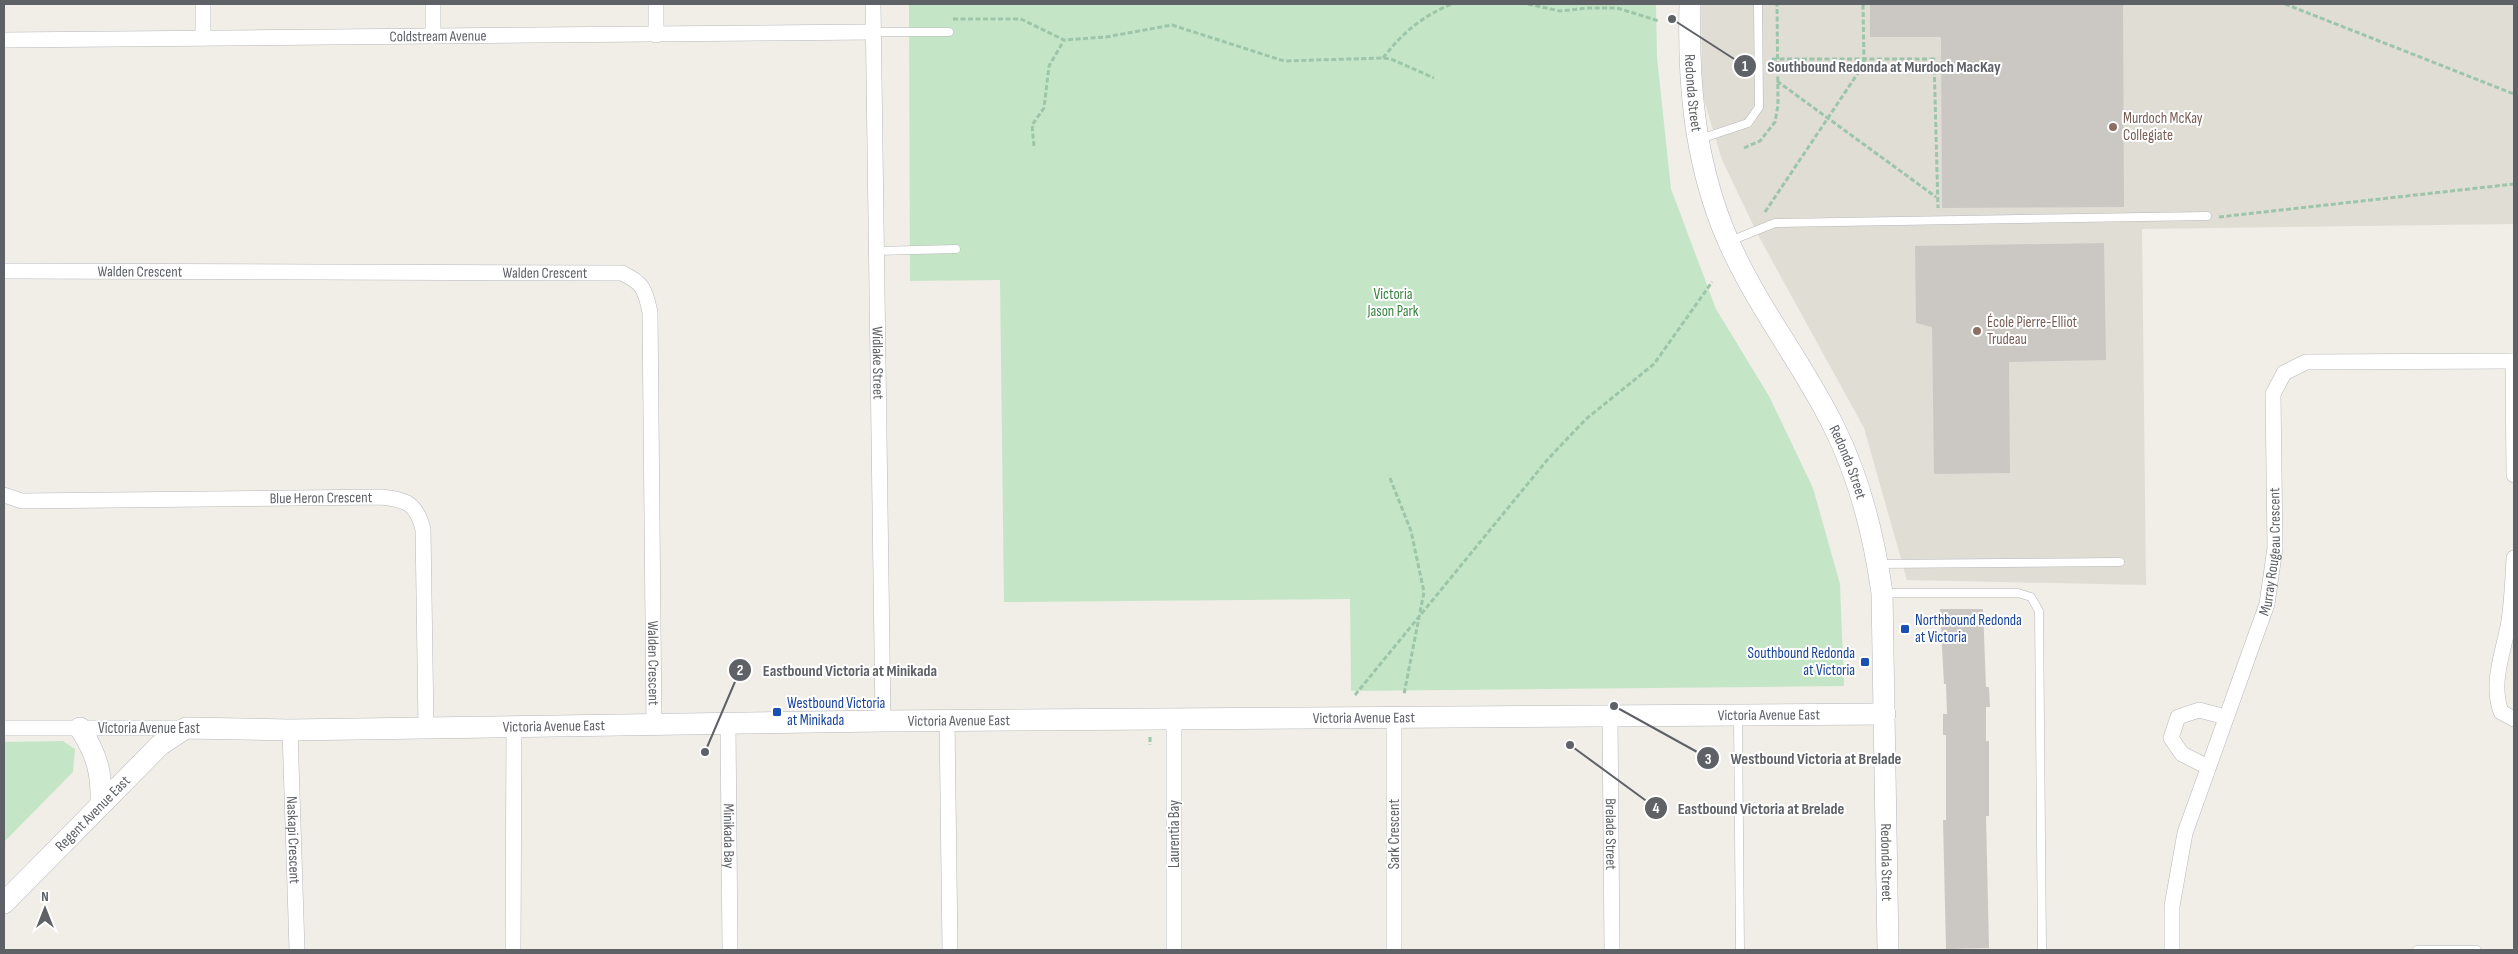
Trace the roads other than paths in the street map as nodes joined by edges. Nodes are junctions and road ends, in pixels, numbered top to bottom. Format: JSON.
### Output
{"nodes":[{"id":1,"x":203,"y":4,"type":"edge"},
{"id":2,"x":433,"y":4,"type":"edge"},
{"id":3,"x":656,"y":4,"type":"edge"},
{"id":4,"x":873,"y":4,"type":"edge"},
{"id":5,"x":1690,"y":4,"type":"edge"},
{"id":6,"x":1758,"y":4,"type":"edge"},
{"id":7,"x":873,"y":32,"type":"junction"},
{"id":8,"x":949,"y":32,"type":"dead end"},
{"id":9,"x":656,"y":35,"type":"junction"},
{"id":10,"x":433,"y":36,"type":"junction"},
{"id":11,"x":203,"y":38,"type":"junction"},
{"id":12,"x":4,"y":40,"type":"edge"},
{"id":13,"x":1697,"y":140,"type":"junction"},
{"id":14,"x":2207,"y":216,"type":"road end"},
{"id":15,"x":1728,"y":242,"type":"junction"},
{"id":16,"x":956,"y":249,"type":"dead end"},
{"id":17,"x":876,"y":251,"type":"junction"},
{"id":18,"x":4,"y":271,"type":"edge"},
{"id":19,"x":2513,"y":361,"type":"edge"},
{"id":20,"x":2514,"y":476,"type":"edge"},
{"id":21,"x":4,"y":495,"type":"edge"},
{"id":22,"x":2514,"y":558,"type":"edge"},
{"id":23,"x":2120,"y":562,"type":"dead end"},
{"id":24,"x":1878,"y":564,"type":"junction"},
{"id":25,"x":1882,"y":593,"type":"junction"},
{"id":26,"x":1885,"y":714,"type":"junction"},
{"id":27,"x":1738,"y":715,"type":"junction"},
{"id":28,"x":1610,"y":716,"type":"junction"},
{"id":29,"x":1394,"y":717,"type":"junction"},
{"id":30,"x":2226,"y":717,"type":"junction"},
{"id":31,"x":1174,"y":719,"type":"junction"},
{"id":32,"x":2514,"y":719,"type":"edge"},
{"id":33,"x":947,"y":720,"type":"junction"},
{"id":34,"x":883,"y":721,"type":"junction"},
{"id":35,"x":728,"y":724,"type":"junction"},
{"id":36,"x":654,"y":725,"type":"junction"},
{"id":37,"x":426,"y":726,"type":"junction"},
{"id":38,"x":514,"y":727,"type":"junction"},
{"id":39,"x":4,"y":728,"type":"edge"},
{"id":40,"x":80,"y":728,"type":"junction"},
{"id":41,"x":186,"y":728,"type":"junction"},
{"id":42,"x":290,"y":730,"type":"junction"},
{"id":43,"x":2208,"y":767,"type":"junction"},
{"id":44,"x":101,"y":805,"type":"junction"},
{"id":45,"x":4,"y":903,"type":"edge"},
{"id":46,"x":296,"y":950,"type":"edge"},
{"id":47,"x":513,"y":950,"type":"edge"},
{"id":48,"x":730,"y":950,"type":"edge"},
{"id":49,"x":950,"y":950,"type":"edge"},
{"id":50,"x":1174,"y":950,"type":"edge"},
{"id":51,"x":1394,"y":950,"type":"edge"},
{"id":52,"x":1612,"y":950,"type":"edge"},
{"id":53,"x":1740,"y":950,"type":"edge"},
{"id":54,"x":1888,"y":950,"type":"edge"},
{"id":55,"x":2042,"y":950,"type":"edge"},
{"id":56,"x":2172,"y":950,"type":"edge"},
{"id":57,"x":2417,"y":950,"type":"edge"},
{"id":58,"x":2477,"y":950,"type":"edge"}],
"edges":[{"from":1,"to":11,"type":"street"},
{"from":2,"to":10,"type":"street"},
{"from":3,"to":9,"type":"street"},
{"from":4,"to":7,"type":"street","name":"Widlake Street"},
{"from":5,"to":13,"type":"street","name":"Redonda Street"},
{"from":6,"to":13,"type":"lane"},
{"from":7,"to":8,"type":"lane"},
{"from":7,"to":9,"type":"street","name":"Coldstream Avenue"},
{"from":7,"to":17,"type":"street","name":"Widlake Street"},
{"from":9,"to":10,"type":"street","name":"Coldstream Avenue"},
{"from":10,"to":11,"type":"street","name":"Coldstream Avenue"},
{"from":11,"to":12,"type":"street","name":"Coldstream Avenue"},
{"from":13,"to":15,"type":"street","name":"Redonda Street"},
{"from":14,"to":15,"type":"lane"},
{"from":15,"to":24,"type":"street","name":"Redonda Street"},
{"from":16,"to":17,"type":"lane"},
{"from":17,"to":34,"type":"street","name":"Widlake Street"},
{"from":18,"to":36,"type":"street","name":"Walden Crescent"},
{"from":19,"to":20,"type":"street"},
{"from":19,"to":30,"type":"street","name":"Murray Rougeau Crescent"},
{"from":21,"to":37,"type":"street","name":"Blue Heron Crescent"},
{"from":22,"to":32,"type":"street"},
{"from":23,"to":24,"type":"lane"},
{"from":24,"to":25,"type":"street","name":"Redonda Street"},
{"from":25,"to":26,"type":"street","name":"Redonda Street"},
{"from":25,"to":55,"type":"lane"},
{"from":26,"to":27,"type":"street","name":"Victoria Avenue East"},
{"from":26,"to":54,"type":"street","name":"Redonda Street"},
{"from":27,"to":28,"type":"street","name":"Victoria Avenue East"},
{"from":27,"to":53,"type":"lane"},
{"from":28,"to":29,"type":"street","name":"Victoria Avenue East"},
{"from":28,"to":52,"type":"street","name":"Brelade Street"},
{"from":29,"to":31,"type":"street","name":"Victoria Avenue East"},
{"from":29,"to":51,"type":"street","name":"Sark Crescent"},
{"from":30,"to":43,"type":"street","name":"Murray Rougeau Crescent"},
{"from":30,"to":43,"type":"street"},
{"from":31,"to":33,"type":"street","name":"Victoria Avenue East"},
{"from":31,"to":50,"type":"street","name":"Laurentia Bay"},
{"from":33,"to":34,"type":"street","name":"Victoria Avenue East"},
{"from":33,"to":49,"type":"street"},
{"from":34,"to":35,"type":"street","name":"Victoria Avenue East"},
{"from":35,"to":36,"type":"street","name":"Victoria Avenue East"},
{"from":35,"to":48,"type":"street","name":"Minikada Bay"},
{"from":36,"to":38,"type":"street","name":"Victoria Avenue East"},
{"from":37,"to":38,"type":"street","name":"Victoria Avenue East"},
{"from":37,"to":42,"type":"street","name":"Victoria Avenue East"},
{"from":38,"to":47,"type":"street"},
{"from":39,"to":40,"type":"street","name":"Victoria Avenue East"},
{"from":40,"to":41,"type":"street","name":"Victoria Avenue East"},
{"from":40,"to":44,"type":"street"},
{"from":41,"to":42,"type":"street","name":"Victoria Avenue East"},
{"from":41,"to":44,"type":"street","name":"Regent Avenue East"},
{"from":42,"to":46,"type":"street","name":"Naskapi Crescent"},
{"from":43,"to":56,"type":"street","name":"Murray Rougeau Crescent"},
{"from":44,"to":45,"type":"street","name":"Regent Avenue East"},
{"from":57,"to":58,"type":"lane"}]}
